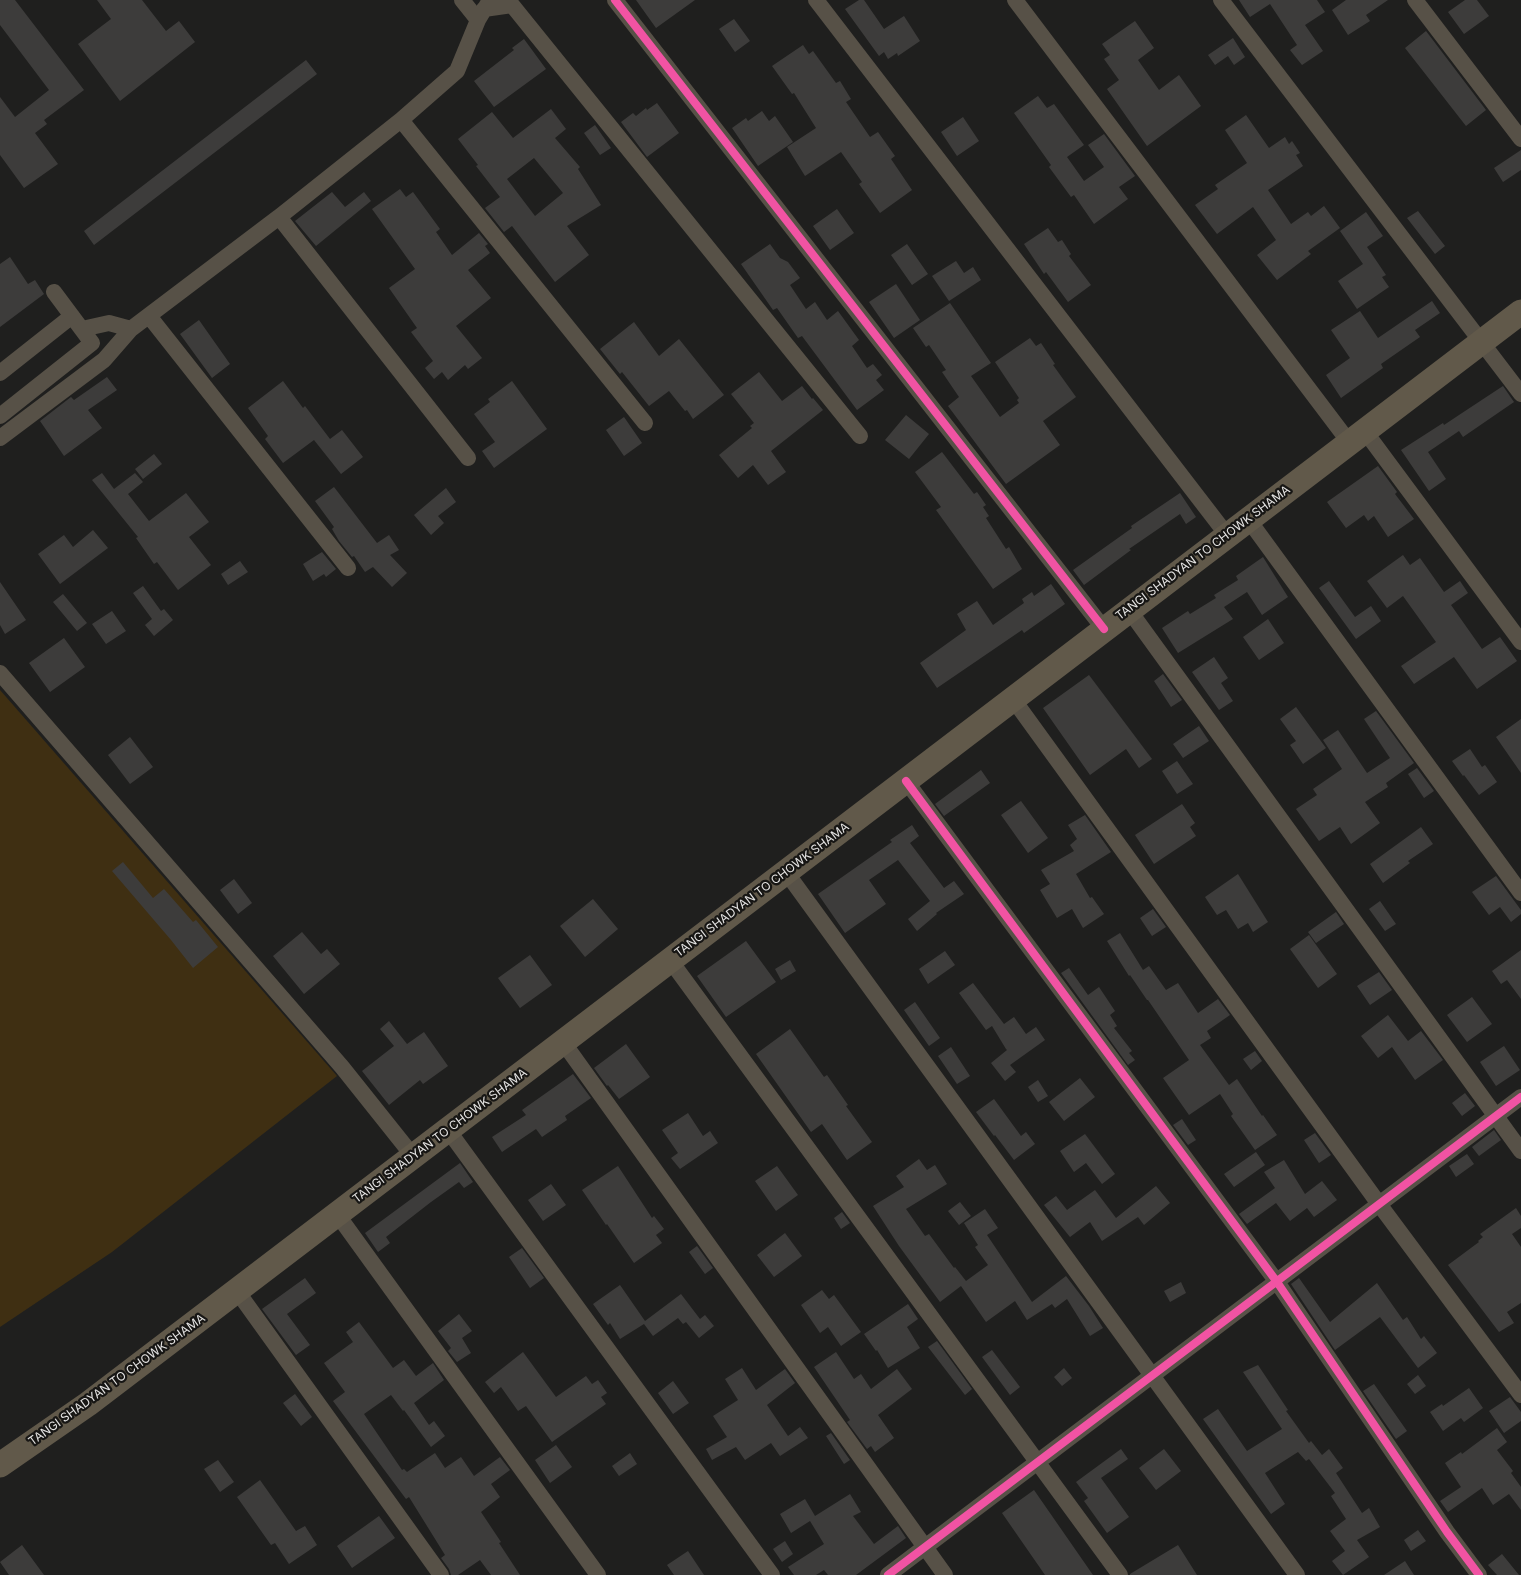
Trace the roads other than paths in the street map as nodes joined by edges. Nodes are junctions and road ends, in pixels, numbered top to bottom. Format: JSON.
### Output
{"nodes":[{"id":1,"x":462,"y":0,"type":"edge"},
{"id":2,"x":615,"y":0,"type":"edge"},
{"id":3,"x":816,"y":0,"type":"edge"},
{"id":4,"x":1015,"y":0,"type":"edge"},
{"id":5,"x":1221,"y":0,"type":"edge"},
{"id":6,"x":1415,"y":0,"type":"edge"},
{"id":7,"x":484,"y":10,"type":"edge"},
{"id":8,"x":401,"y":120,"type":"junction"},
{"id":9,"x":1521,"y":140,"type":"edge"},
{"id":10,"x":279,"y":217,"type":"junction"},
{"id":11,"x":54,"y":292,"type":"dead end"},
{"id":12,"x":1521,"y":312,"type":"edge"},
{"id":13,"x":72,"y":316,"type":"junction"},
{"id":14,"x":149,"y":316,"type":"junction"},
{"id":15,"x":82,"y":329,"type":"junction"},
{"id":16,"x":131,"y":329,"type":"junction"},
{"id":17,"x":1482,"y":342,"type":"junction"},
{"id":18,"x":0,"y":373,"type":"edge"},
{"id":19,"x":1521,"y":394,"type":"edge"},
{"id":20,"x":0,"y":416,"type":"edge"},
{"id":21,"x":645,"y":423,"type":"dead end"},
{"id":22,"x":860,"y":436,"type":"dead end"},
{"id":23,"x":1357,"y":436,"type":"junction"},
{"id":24,"x":0,"y":438,"type":"edge"},
{"id":25,"x":468,"y":458,"type":"dead end"},
{"id":26,"x":1248,"y":519,"type":"junction"},
{"id":27,"x":1228,"y":535,"type":"junction"},
{"id":28,"x":348,"y":568,"type":"dead end"},
{"id":29,"x":1130,"y":610,"type":"junction"},
{"id":30,"x":1104,"y":629,"type":"junction"},
{"id":31,"x":1521,"y":642,"type":"edge"},
{"id":32,"x":0,"y":673,"type":"edge"},
{"id":33,"x":1013,"y":699,"type":"junction"},
{"id":34,"x":906,"y":781,"type":"junction"},
{"id":35,"x":786,"y":872,"type":"junction"},
{"id":36,"x":1521,"y":893,"type":"edge"},
{"id":37,"x":670,"y":960,"type":"junction"},
{"id":38,"x":563,"y":1042,"type":"junction"},
{"id":39,"x":1521,"y":1097,"type":"edge"},
{"id":40,"x":1495,"y":1116,"type":"junction"},
{"id":41,"x":448,"y":1130,"type":"junction"},
{"id":42,"x":1521,"y":1151,"type":"edge"},
{"id":43,"x":413,"y":1156,"type":"junction"},
{"id":44,"x":1379,"y":1204,"type":"junction"},
{"id":45,"x":337,"y":1214,"type":"junction"},
{"id":46,"x":1277,"y":1282,"type":"junction"},
{"id":47,"x":237,"y":1291,"type":"junction"},
{"id":48,"x":1152,"y":1376,"type":"junction"},
{"id":49,"x":1521,"y":1395,"type":"edge"},
{"id":50,"x":1037,"y":1463,"type":"junction"},
{"id":51,"x":0,"y":1465,"type":"edge"},
{"id":52,"x":925,"y":1548,"type":"junction"},
{"id":53,"x":441,"y":1575,"type":"edge"},
{"id":54,"x":598,"y":1575,"type":"edge"},
{"id":55,"x":772,"y":1575,"type":"edge"},
{"id":56,"x":888,"y":1575,"type":"edge"},
{"id":57,"x":945,"y":1575,"type":"edge"},
{"id":58,"x":1120,"y":1575,"type":"edge"},
{"id":59,"x":1297,"y":1575,"type":"edge"},
{"id":60,"x":1479,"y":1575,"type":"edge"}],
"edges":[{"from":1,"to":7,"type":"street"},
{"from":2,"to":30,"type":"street"},
{"from":3,"to":27,"type":"street"},
{"from":4,"to":23,"type":"street"},
{"from":5,"to":17,"type":"street"},
{"from":6,"to":9,"type":"street"},
{"from":7,"to":8,"type":"street"},
{"from":7,"to":22,"type":"street"},
{"from":8,"to":10,"type":"street"},
{"from":8,"to":21,"type":"street"},
{"from":10,"to":14,"type":"street"},
{"from":10,"to":25,"type":"street"},
{"from":11,"to":13,"type":"street"},
{"from":12,"to":17,"type":"main road","name":"TANGI SHADYAN TO CHOWK SHAMA"},
{"from":13,"to":15,"type":"street"},
{"from":13,"to":18,"type":"street"},
{"from":14,"to":16,"type":"street"},
{"from":14,"to":28,"type":"street"},
{"from":15,"to":16,"type":"street"},
{"from":15,"to":20,"type":"street"},
{"from":16,"to":24,"type":"street"},
{"from":17,"to":19,"type":"street"},
{"from":17,"to":23,"type":"main road","name":"TANGI SHADYAN TO CHOWK SHAMA"},
{"from":23,"to":26,"type":"main road","name":"TANGI SHADYAN TO CHOWK SHAMA"},
{"from":23,"to":31,"type":"street"},
{"from":26,"to":27,"type":"main road","name":"TANGI SHADYAN TO CHOWK SHAMA"},
{"from":26,"to":36,"type":"street"},
{"from":27,"to":29,"type":"main road","name":"TANGI SHADYAN TO CHOWK SHAMA"},
{"from":29,"to":30,"type":"main road","name":"TANGI SHADYAN TO CHOWK SHAMA"},
{"from":29,"to":40,"type":"street"},
{"from":30,"to":33,"type":"main road","name":"TANGI SHADYAN TO CHOWK SHAMA"},
{"from":32,"to":43,"type":"street"},
{"from":33,"to":34,"type":"main road","name":"TANGI SHADYAN TO CHOWK SHAMA"},
{"from":33,"to":44,"type":"street"},
{"from":34,"to":35,"type":"main road","name":"TANGI SHADYAN TO CHOWK SHAMA"},
{"from":34,"to":46,"type":"street"},
{"from":35,"to":37,"type":"main road","name":"TANGI SHADYAN TO CHOWK SHAMA"},
{"from":35,"to":48,"type":"street"},
{"from":37,"to":38,"type":"main road","name":"TANGI SHADYAN TO CHOWK SHAMA"},
{"from":37,"to":50,"type":"street"},
{"from":38,"to":41,"type":"main road","name":"TANGI SHADYAN TO CHOWK SHAMA"},
{"from":38,"to":52,"type":"street"},
{"from":39,"to":40,"type":"street"},
{"from":40,"to":42,"type":"street"},
{"from":40,"to":44,"type":"street"},
{"from":41,"to":43,"type":"main road","name":"TANGI SHADYAN TO CHOWK SHAMA"},
{"from":41,"to":55,"type":"street"},
{"from":43,"to":45,"type":"main road","name":"TANGI SHADYAN TO CHOWK SHAMA"},
{"from":44,"to":46,"type":"street"},
{"from":44,"to":49,"type":"street"},
{"from":45,"to":47,"type":"main road","name":"TANGI SHADYAN TO CHOWK SHAMA"},
{"from":45,"to":54,"type":"street"},
{"from":46,"to":48,"type":"street"},
{"from":46,"to":60,"type":"street"},
{"from":47,"to":51,"type":"main road","name":"TANGI SHADYAN TO CHOWK SHAMA"},
{"from":47,"to":53,"type":"street"},
{"from":48,"to":50,"type":"street"},
{"from":48,"to":59,"type":"street"},
{"from":50,"to":52,"type":"street"},
{"from":50,"to":58,"type":"street"},
{"from":52,"to":56,"type":"street"},
{"from":52,"to":57,"type":"street"}]}
